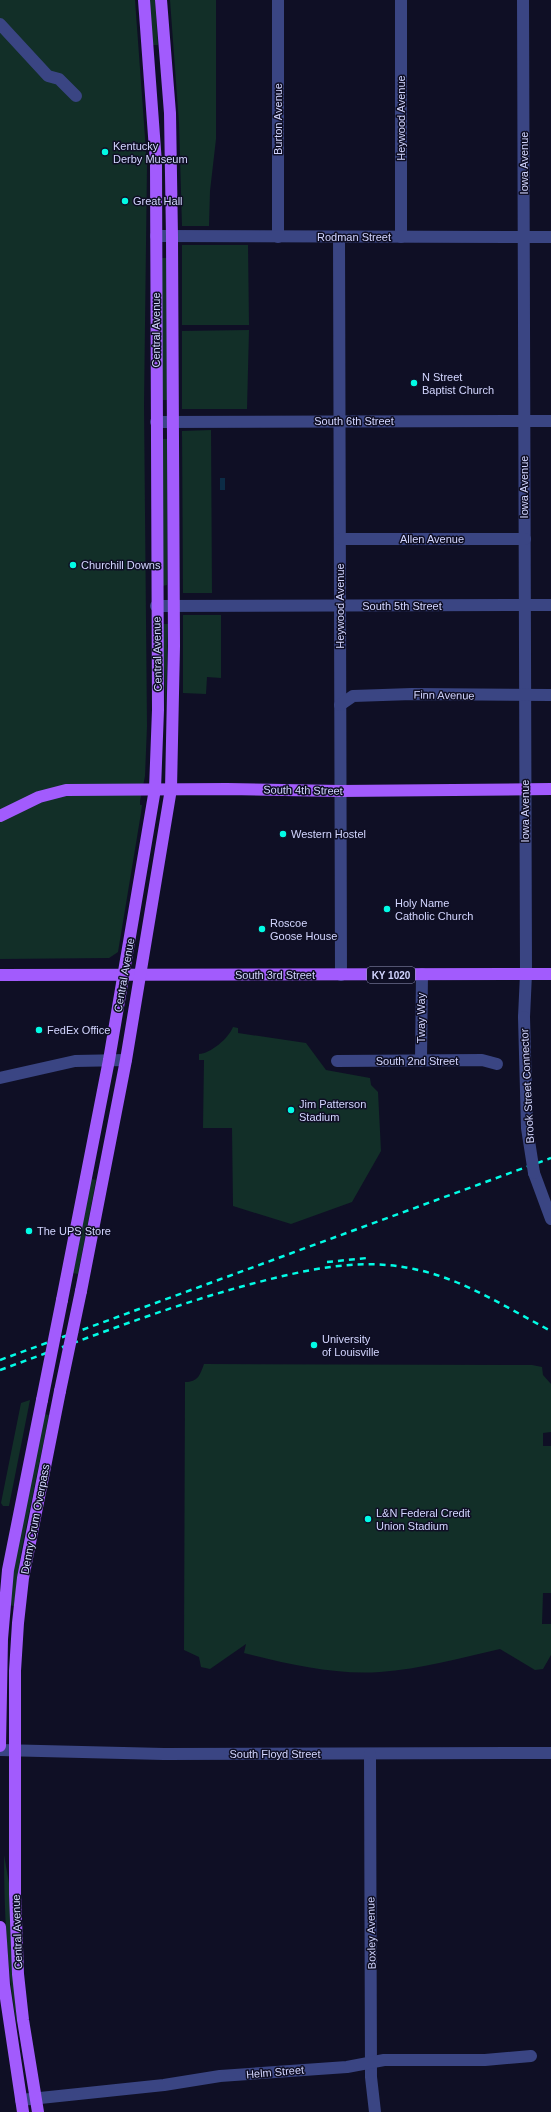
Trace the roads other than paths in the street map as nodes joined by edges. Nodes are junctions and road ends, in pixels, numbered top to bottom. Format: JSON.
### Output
{"nodes":[{"id":1,"x":144,"y":0,"type":"edge"},
{"id":2,"x":161,"y":0,"type":"edge"},
{"id":3,"x":278,"y":0,"type":"edge"},
{"id":4,"x":401,"y":0,"type":"edge"},
{"id":5,"x":524,"y":0,"type":"edge"},
{"id":6,"x":0,"y":24,"type":"edge"},
{"id":7,"x":76,"y":96,"type":"dead end"},
{"id":8,"x":156,"y":236,"type":"junction"},
{"id":9,"x":551,"y":236,"type":"edge"},
{"id":10,"x":172,"y":237,"type":"junction"},
{"id":11,"x":278,"y":237,"type":"junction"},
{"id":12,"x":340,"y":237,"type":"junction"},
{"id":13,"x":401,"y":237,"type":"junction"},
{"id":14,"x":524,"y":237,"type":"junction"},
{"id":15,"x":340,"y":421,"type":"junction"},
{"id":16,"x":551,"y":421,"type":"edge"},
{"id":17,"x":156,"y":422,"type":"junction"},
{"id":18,"x":174,"y":422,"type":"junction"},
{"id":19,"x":524,"y":422,"type":"junction"},
{"id":20,"x":340,"y":539,"type":"junction"},
{"id":21,"x":524,"y":539,"type":"junction"},
{"id":22,"x":524,"y":605,"type":"junction"},
{"id":23,"x":551,"y":605,"type":"edge"},
{"id":24,"x":156,"y":606,"type":"junction"},
{"id":25,"x":174,"y":606,"type":"junction"},
{"id":26,"x":341,"y":606,"type":"junction"},
{"id":27,"x":526,"y":695,"type":"junction"},
{"id":28,"x":551,"y":695,"type":"edge"},
{"id":29,"x":340,"y":705,"type":"junction"},
{"id":30,"x":551,"y":788,"type":"edge"},
{"id":31,"x":156,"y":789,"type":"junction"},
{"id":32,"x":171,"y":789,"type":"junction"},
{"id":33,"x":525,"y":789,"type":"junction"},
{"id":34,"x":340,"y":791,"type":"junction"},
{"id":35,"x":0,"y":816,"type":"edge"},
{"id":36,"x":422,"y":974,"type":"junction"},
{"id":37,"x":526,"y":974,"type":"junction"},
{"id":38,"x":551,"y":974,"type":"edge"},
{"id":39,"x":124,"y":975,"type":"junction"},
{"id":40,"x":141,"y":975,"type":"junction"},
{"id":41,"x":341,"y":975,"type":"junction"},
{"id":42,"x":0,"y":976,"type":"edge"},
{"id":43,"x":109,"y":1060,"type":"junction"},
{"id":44,"x":126,"y":1060,"type":"junction"},
{"id":45,"x":421,"y":1060,"type":"junction"},
{"id":46,"x":337,"y":1061,"type":"dead end"},
{"id":47,"x":497,"y":1064,"type":"dead end"},
{"id":48,"x":0,"y":1078,"type":"edge"},
{"id":49,"x":551,"y":1219,"type":"edge"},
{"id":50,"x":81,"y":1291,"type":"joint"},
{"id":51,"x":62,"y":1300,"type":"joint"},
{"id":52,"x":0,"y":1746,"type":"edge"},
{"id":53,"x":0,"y":1750,"type":"edge"},
{"id":54,"x":15,"y":1750,"type":"junction"},
{"id":55,"x":551,"y":1753,"type":"edge"},
{"id":56,"x":370,"y":1754,"type":"junction"},
{"id":57,"x":0,"y":1927,"type":"edge"},
{"id":58,"x":531,"y":2056,"type":"dead end"},
{"id":59,"x":371,"y":2063,"type":"junction"},
{"id":60,"x":36,"y":2098,"type":"junction"},
{"id":61,"x":22,"y":2106,"type":"edge"},
{"id":62,"x":38,"y":2112,"type":"edge"},
{"id":63,"x":375,"y":2112,"type":"edge"}],
"edges":[{"from":1,"to":8,"type":"main road","name":"Central Avenue"},
{"from":2,"to":10,"type":"main road","name":"Central Avenue"},
{"from":3,"to":11,"type":"street","name":"Burton Avenue"},
{"from":4,"to":13,"type":"street","name":"Heywood Avenue"},
{"from":5,"to":14,"type":"street","name":"Iowa Avenue"},
{"from":6,"to":7,"type":"street"},
{"from":8,"to":10,"type":"street","name":"Rodman Street"},
{"from":8,"to":17,"type":"main road","name":"Central Avenue"},
{"from":9,"to":14,"type":"street","name":"Rodman Street"},
{"from":10,"to":11,"type":"street","name":"Rodman Street"},
{"from":10,"to":18,"type":"main road","name":"Central Avenue"},
{"from":11,"to":12,"type":"street","name":"Rodman Street"},
{"from":12,"to":13,"type":"street","name":"Rodman Street"},
{"from":12,"to":15,"type":"street","name":"Heywood Avenue"},
{"from":13,"to":14,"type":"street","name":"Rodman Street"},
{"from":14,"to":19,"type":"street","name":"Iowa Avenue"},
{"from":15,"to":18,"type":"street","name":"South 6th Street"},
{"from":15,"to":19,"type":"street","name":"South 6th Street"},
{"from":15,"to":20,"type":"street","name":"Heywood Avenue"},
{"from":16,"to":19,"type":"street","name":"South 6th Street"},
{"from":17,"to":18,"type":"street","name":"South 6th Street"},
{"from":17,"to":24,"type":"main road","name":"Central Avenue"},
{"from":18,"to":25,"type":"main road","name":"Central Avenue"},
{"from":19,"to":21,"type":"street","name":"Iowa Avenue"},
{"from":20,"to":21,"type":"street","name":"Allen Avenue"},
{"from":20,"to":26,"type":"street","name":"Heywood Avenue"},
{"from":21,"to":22,"type":"street","name":"Iowa Avenue"},
{"from":22,"to":23,"type":"street","name":"South 5th Street"},
{"from":22,"to":26,"type":"street","name":"South 5th Street"},
{"from":22,"to":27,"type":"street","name":"Iowa Avenue"},
{"from":24,"to":25,"type":"street","name":"South 5th Street"},
{"from":24,"to":31,"type":"main road","name":"Central Avenue"},
{"from":25,"to":26,"type":"street","name":"South 5th Street"},
{"from":25,"to":32,"type":"main road","name":"Central Avenue"},
{"from":26,"to":29,"type":"street","name":"Heywood Avenue"},
{"from":27,"to":28,"type":"street","name":"Finn Avenue"},
{"from":27,"to":29,"type":"street","name":"Finn Avenue"},
{"from":27,"to":33,"type":"street","name":"Iowa Avenue"},
{"from":29,"to":34,"type":"street","name":"Heywood Avenue"},
{"from":30,"to":33,"type":"main road","name":"South 4th Street"},
{"from":31,"to":32,"type":"main road","name":"South 4th Street"},
{"from":31,"to":35,"type":"main road","name":"South 4th Street"},
{"from":31,"to":39,"type":"main road","name":"Central Avenue"},
{"from":32,"to":34,"type":"main road","name":"South 4th Street"},
{"from":32,"to":40,"type":"main road","name":"Central Avenue"},
{"from":33,"to":34,"type":"main road","name":"South 4th Street"},
{"from":33,"to":37,"type":"street","name":"Iowa Avenue"},
{"from":34,"to":41,"type":"street","name":"Heywood Avenue"},
{"from":36,"to":37,"type":"main road","name":"South 3rd Street","number":"KY 1020"},
{"from":36,"to":41,"type":"main road","name":"South 3rd Street","number":"KY 1020"},
{"from":36,"to":45,"type":"street","name":"Tway Way"},
{"from":37,"to":38,"type":"main road","name":"South 3rd Street","number":"KY 1020"},
{"from":37,"to":49,"type":"street","name":"Brook Street Connector","bridge":true},
{"from":39,"to":40,"type":"main road","name":"South 3rd Street","number":"KY 1020"},
{"from":39,"to":42,"type":"main road","name":"South 3rd Street","number":"KY 1020"},
{"from":39,"to":43,"type":"main road","name":"Central Avenue"},
{"from":40,"to":41,"type":"main road","name":"South 3rd Street","number":"KY 1020"},
{"from":40,"to":44,"type":"main road","name":"Central Avenue"},
{"from":43,"to":44,"type":"street"},
{"from":43,"to":48,"type":"street"},
{"from":43,"to":51,"type":"main road","name":"Central Avenue"},
{"from":44,"to":50,"type":"main road","name":"Central Avenue"},
{"from":45,"to":46,"type":"street","name":"South 2nd Street"},
{"from":45,"to":47,"type":"street","name":"South 2nd Street"},
{"from":50,"to":54,"type":"main road","name":"Denny Crum Overpass","bridge":true},
{"from":51,"to":52,"type":"main road","name":"Denny Crum Overpass","bridge":true},
{"from":53,"to":54,"type":"street","name":"South Floyd Street"},
{"from":54,"to":56,"type":"street","name":"South Floyd Street"},
{"from":54,"to":60,"type":"main road","name":"Central Avenue"},
{"from":55,"to":56,"type":"street","name":"South Floyd Street"},
{"from":56,"to":59,"type":"street","name":"Boxley Avenue"},
{"from":57,"to":61,"type":"main road","name":"Central Avenue"},
{"from":58,"to":59,"type":"street","name":"Helm Street"},
{"from":59,"to":60,"type":"street","name":"Helm Street"},
{"from":59,"to":63,"type":"street","name":"Boxley Avenue"},
{"from":60,"to":61,"type":"street","name":"Helm Street"},
{"from":60,"to":62,"type":"main road","name":"Central Avenue"}]}
